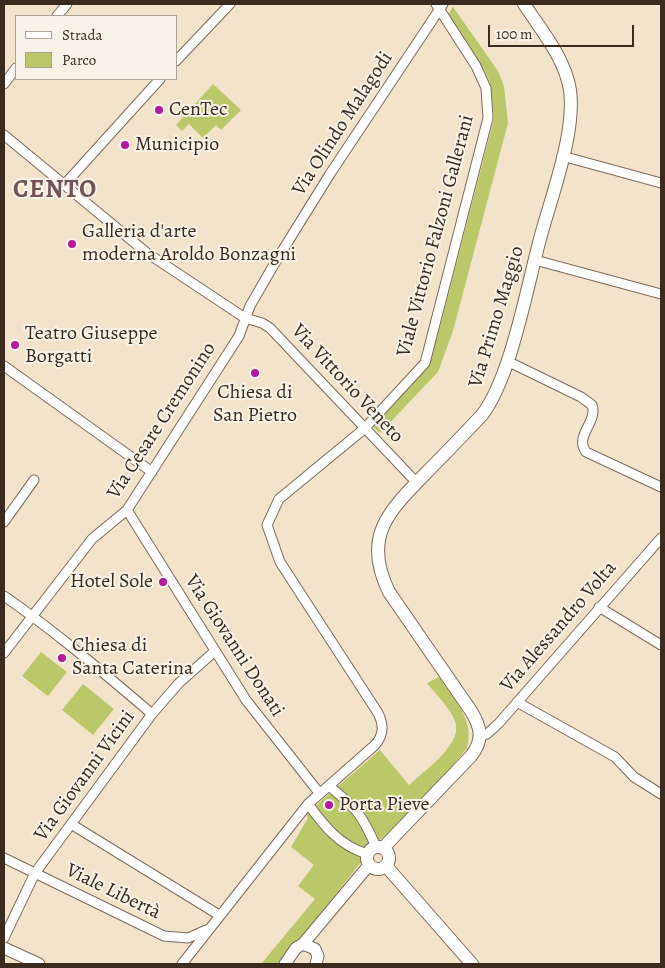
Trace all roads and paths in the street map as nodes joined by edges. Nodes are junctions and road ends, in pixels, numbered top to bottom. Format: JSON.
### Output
{"nodes":[{"id":1,"x":67,"y":4,"type":"edge"},
{"id":2,"x":230,"y":4,"type":"edge"},
{"id":3,"x":524,"y":4,"type":"edge"},
{"id":4,"x":439,"y":6,"type":"edge"},
{"id":5,"x":58,"y":15,"type":"edge"},
{"id":6,"x":178,"y":59,"type":"edge"},
{"id":7,"x":15,"y":69,"type":"edge"},
{"id":8,"x":159,"y":80,"type":"edge"},
{"id":9,"x":4,"y":84,"type":"edge"},
{"id":10,"x":4,"y":135,"type":"edge"},
{"id":11,"x":562,"y":156,"type":"junction"},
{"id":12,"x":661,"y":183,"type":"edge"},
{"id":13,"x":65,"y":184,"type":"junction"},
{"id":14,"x":535,"y":260,"type":"junction"},
{"id":15,"x":661,"y":294,"type":"edge"},
{"id":16,"x":245,"y":318,"type":"junction"},
{"id":17,"x":507,"y":361,"type":"junction"},
{"id":18,"x":4,"y":366,"type":"edge"},
{"id":19,"x":364,"y":428,"type":"junction"},
{"id":20,"x":152,"y":472,"type":"junction"},
{"id":21,"x":34,"y":480,"type":"dead end"},
{"id":22,"x":417,"y":483,"type":"junction"},
{"id":23,"x":661,"y":487,"type":"edge"},
{"id":24,"x":128,"y":510,"type":"junction"},
{"id":25,"x":4,"y":522,"type":"edge"},
{"id":26,"x":661,"y":538,"type":"edge"},
{"id":27,"x":4,"y":596,"type":"edge"},
{"id":28,"x":600,"y":607,"type":"junction"},
{"id":29,"x":32,"y":616,"type":"junction"},
{"id":30,"x":661,"y":645,"type":"edge"},
{"id":31,"x":215,"y":651,"type":"junction"},
{"id":32,"x":4,"y":653,"type":"edge"},
{"id":33,"x":517,"y":702,"type":"junction"},
{"id":34,"x":152,"y":714,"type":"junction"},
{"id":35,"x":480,"y":736,"type":"junction"},
{"id":36,"x":329,"y":786,"type":"junction"},
{"id":37,"x":320,"y":794,"type":"junction"},
{"id":38,"x":661,"y":794,"type":"edge"},
{"id":39,"x":308,"y":804,"type":"junction"},
{"id":40,"x":72,"y":824,"type":"junction"},
{"id":41,"x":374,"y":853,"type":"junction"},
{"id":42,"x":4,"y":858,"type":"edge"},
{"id":43,"x":386,"y":866,"type":"junction"},
{"id":44,"x":35,"y":873,"type":"junction"},
{"id":45,"x":219,"y":915,"type":"junction"},
{"id":46,"x":320,"y":924,"type":"junction"},
{"id":47,"x":209,"y":929,"type":"junction"},
{"id":48,"x":303,"y":944,"type":"junction"},
{"id":49,"x":4,"y":946,"type":"edge"},
{"id":50,"x":315,"y":949,"type":"junction"},
{"id":51,"x":290,"y":961,"type":"edge"},
{"id":52,"x":38,"y":964,"type":"edge"},
{"id":53,"x":182,"y":964,"type":"edge"},
{"id":54,"x":316,"y":964,"type":"edge"},
{"id":55,"x":472,"y":964,"type":"edge"}],
"edges":[{"from":1,"to":5,"type":"street"},
{"from":2,"to":6,"type":"street"},
{"from":3,"to":11,"type":"main road","name":"Via Primo Maggio"},
{"from":4,"to":16,"type":"street","name":"Via Olindo Malagodi"},
{"from":4,"to":19,"type":"street","name":"Viale Vittorio Falzoni Gallerani"},
{"from":7,"to":9,"type":"street"},
{"from":8,"to":13,"type":"street"},
{"from":10,"to":13,"type":"street","name":"Via Vittorio Veneto"},
{"from":11,"to":12,"type":"street"},
{"from":11,"to":14,"type":"main road","name":"Via Primo Maggio"},
{"from":13,"to":16,"type":"street","name":"Via Vittorio Veneto"},
{"from":14,"to":15,"type":"street"},
{"from":14,"to":17,"type":"main road","name":"Via Primo Maggio"},
{"from":16,"to":19,"type":"street","name":"Via Vittorio Veneto"},
{"from":16,"to":20,"type":"street","name":"Via Cesare Cremonino"},
{"from":17,"to":22,"type":"main road","name":"Via Primo Maggio"},
{"from":17,"to":23,"type":"street"},
{"from":18,"to":20,"type":"street"},
{"from":19,"to":22,"type":"street","name":"Via Vittorio Veneto"},
{"from":19,"to":36,"type":"street","name":"Viale Vittorio Falzoni Gallerani"},
{"from":20,"to":24,"type":"street","name":"Via Cesare Cremonino"},
{"from":21,"to":25,"type":"street"},
{"from":22,"to":35,"type":"main road","name":"Via Primo Maggio"},
{"from":24,"to":29,"type":"street","name":"Via Cesare Cremonino"},
{"from":24,"to":31,"type":"street","name":"Via Giovanni Donati"},
{"from":26,"to":28,"type":"street","name":"Via Alessandro Volta"},
{"from":27,"to":29,"type":"street"},
{"from":28,"to":30,"type":"street"},
{"from":28,"to":33,"type":"street","name":"Via Alessandro Volta"},
{"from":29,"to":32,"type":"street","name":"Via Cesare Cremonino"},
{"from":29,"to":34,"type":"street"},
{"from":31,"to":34,"type":"street","name":"Via Giovanni Vicini"},
{"from":31,"to":37,"type":"street","name":"Via Giovanni Donati"},
{"from":33,"to":35,"type":"street","name":"Via Alessandro Volta"},
{"from":33,"to":38,"type":"street"},
{"from":34,"to":40,"type":"street","name":"Via Giovanni Vicini"},
{"from":35,"to":41,"type":"main road"},
{"from":36,"to":37,"type":"street"},
{"from":36,"to":41,"type":"street"},
{"from":37,"to":39,"type":"street"},
{"from":39,"to":41,"type":"street"},
{"from":39,"to":45,"type":"street"},
{"from":40,"to":44,"type":"street","name":"Via Giovanni Vicini"},
{"from":40,"to":45,"type":"street"},
{"from":41,"to":43,"type":"main road"},
{"from":41,"to":43,"type":"main road"},
{"from":41,"to":46,"type":"street"},
{"from":42,"to":44,"type":"street","name":"Viale Libertà"},
{"from":43,"to":55,"type":"main road"},
{"from":44,"to":47,"type":"street","name":"Viale Libertà"},
{"from":44,"to":49,"type":"street","name":"Via Giovanni Vicini"},
{"from":45,"to":47,"type":"street"},
{"from":46,"to":48,"type":"street"},
{"from":46,"to":50,"type":"street"},
{"from":47,"to":53,"type":"street"},
{"from":48,"to":50,"type":"street"},
{"from":48,"to":51,"type":"street"},
{"from":49,"to":52,"type":"street"},
{"from":50,"to":54,"type":"street"}]}
